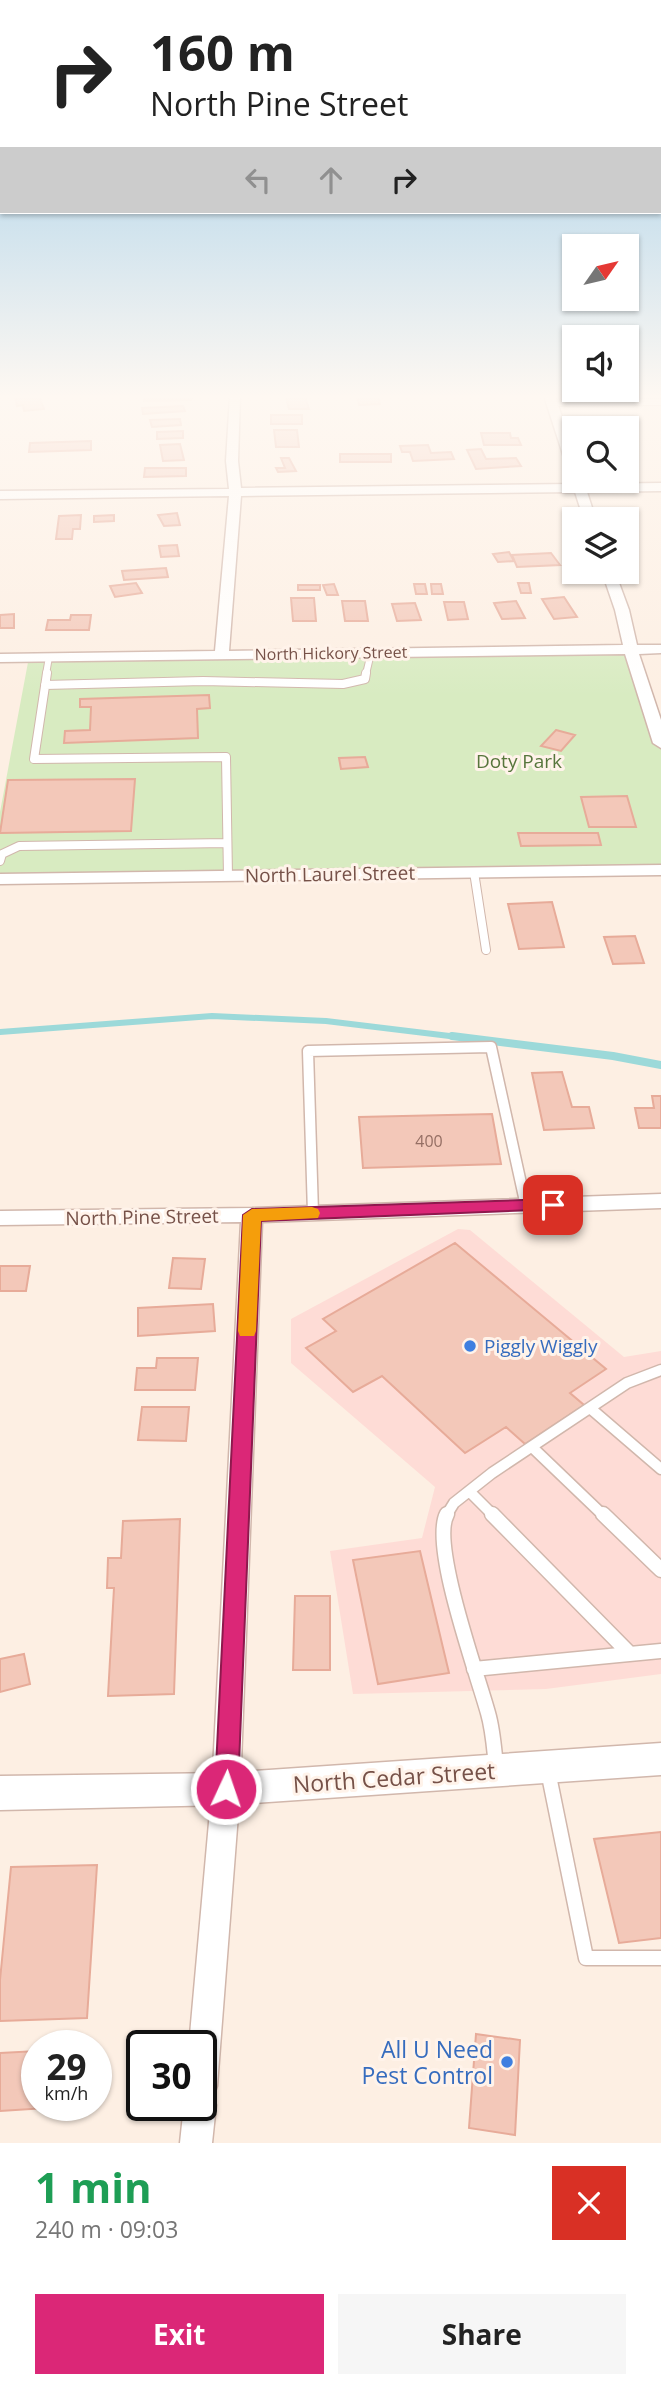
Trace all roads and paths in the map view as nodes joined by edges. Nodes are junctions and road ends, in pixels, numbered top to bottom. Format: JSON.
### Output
{"nodes":[{"id":1,"x":235,"y":496,"type":"edge"},
{"id":2,"x":612,"y":584,"type":"edge"},
{"id":3,"x":631,"y":649,"type":"junction"},
{"id":4,"x":661,"y":649,"type":"edge"},
{"id":5,"x":371,"y":653,"type":"junction"},
{"id":6,"x":222,"y":655,"type":"junction"},
{"id":7,"x":49,"y":657,"type":"junction"},
{"id":8,"x":0,"y":658,"type":"edge"},
{"id":9,"x":45,"y":685,"type":"junction"},
{"id":10,"x":661,"y":743,"type":"edge"},
{"id":11,"x":227,"y":843,"type":"junction"},
{"id":12,"x":0,"y":861,"type":"edge"},
{"id":13,"x":661,"y":870,"type":"edge"},
{"id":14,"x":474,"y":873,"type":"junction"},
{"id":15,"x":228,"y":876,"type":"junction"},
{"id":16,"x":0,"y":879,"type":"edge"},
{"id":17,"x":485,"y":950,"type":"dead end"},
{"id":18,"x":661,"y":1201,"type":"edge"},
{"id":19,"x":526,"y":1206,"type":"junction"},
{"id":20,"x":313,"y":1213,"type":"junction"},
{"id":21,"x":252,"y":1215,"type":"junction"},
{"id":22,"x":0,"y":1219,"type":"edge"},
{"id":23,"x":659,"y":1372,"type":"edge"},
{"id":24,"x":590,"y":1408,"type":"junction"},
{"id":25,"x":532,"y":1447,"type":"junction"},
{"id":26,"x":661,"y":1469,"type":"edge"},
{"id":27,"x":469,"y":1491,"type":"junction"},
{"id":28,"x":661,"y":1570,"type":"edge"},
{"id":29,"x":661,"y":1651,"type":"edge"},
{"id":30,"x":630,"y":1654,"type":"junction"},
{"id":31,"x":474,"y":1669,"type":"junction"},
{"id":32,"x":661,"y":1759,"type":"edge"},
{"id":33,"x":547,"y":1767,"type":"junction"},
{"id":34,"x":496,"y":1770,"type":"junction"},
{"id":35,"x":226,"y":1789,"type":"junction"},
{"id":36,"x":0,"y":1793,"type":"edge"},
{"id":37,"x":661,"y":1958,"type":"edge"},
{"id":38,"x":206,"y":2030,"type":"edge"},
{"id":39,"x":198,"y":2121,"type":"edge"},
{"id":40,"x":196,"y":2143,"type":"edge"}],
"edges":[{"from":1,"to":6,"type":"street"},
{"from":2,"to":3,"type":"street"},
{"from":3,"to":4,"type":"street","name":"North Hickory Street"},
{"from":3,"to":5,"type":"street","name":"North Hickory Street"},
{"from":3,"to":10,"type":"street"},
{"from":5,"to":6,"type":"street","name":"North Hickory Street"},
{"from":5,"to":9,"type":"lane"},
{"from":6,"to":7,"type":"street","name":"North Hickory Street"},
{"from":7,"to":8,"type":"street","name":"North Hickory Street"},
{"from":7,"to":9,"type":"lane"},
{"from":9,"to":11,"type":"lane"},
{"from":11,"to":12,"type":"lane"},
{"from":11,"to":15,"type":"lane"},
{"from":13,"to":14,"type":"street","name":"North Laurel Street"},
{"from":14,"to":15,"type":"street","name":"North Laurel Street"},
{"from":14,"to":17,"type":"lane"},
{"from":15,"to":16,"type":"street","name":"North Laurel Street"},
{"from":18,"to":19,"type":"street","name":"North Pine Street"},
{"from":19,"to":20,"type":"street","name":"North Pine Street"},
{"from":19,"to":20,"type":"lane"},
{"from":20,"to":21,"type":"street","name":"North Pine Street"},
{"from":21,"to":22,"type":"street","name":"North Pine Street"},
{"from":21,"to":35,"type":"street"},
{"from":23,"to":24,"type":"lane"},
{"from":24,"to":25,"type":"lane"},
{"from":24,"to":26,"type":"lane"},
{"from":25,"to":27,"type":"lane"},
{"from":25,"to":28,"type":"lane"},
{"from":27,"to":30,"type":"lane"},
{"from":27,"to":31,"type":"lane"},
{"from":29,"to":30,"type":"lane"},
{"from":30,"to":31,"type":"lane"},
{"from":31,"to":34,"type":"lane"},
{"from":32,"to":33,"type":"street","name":"North Cedar Street"},
{"from":33,"to":34,"type":"street","name":"North Cedar Street"},
{"from":33,"to":37,"type":"lane"},
{"from":34,"to":35,"type":"street","name":"North Cedar Street"},
{"from":35,"to":36,"type":"street","name":"North Cedar Street"},
{"from":35,"to":38,"type":"street"},
{"from":39,"to":40,"type":"street"}]}
